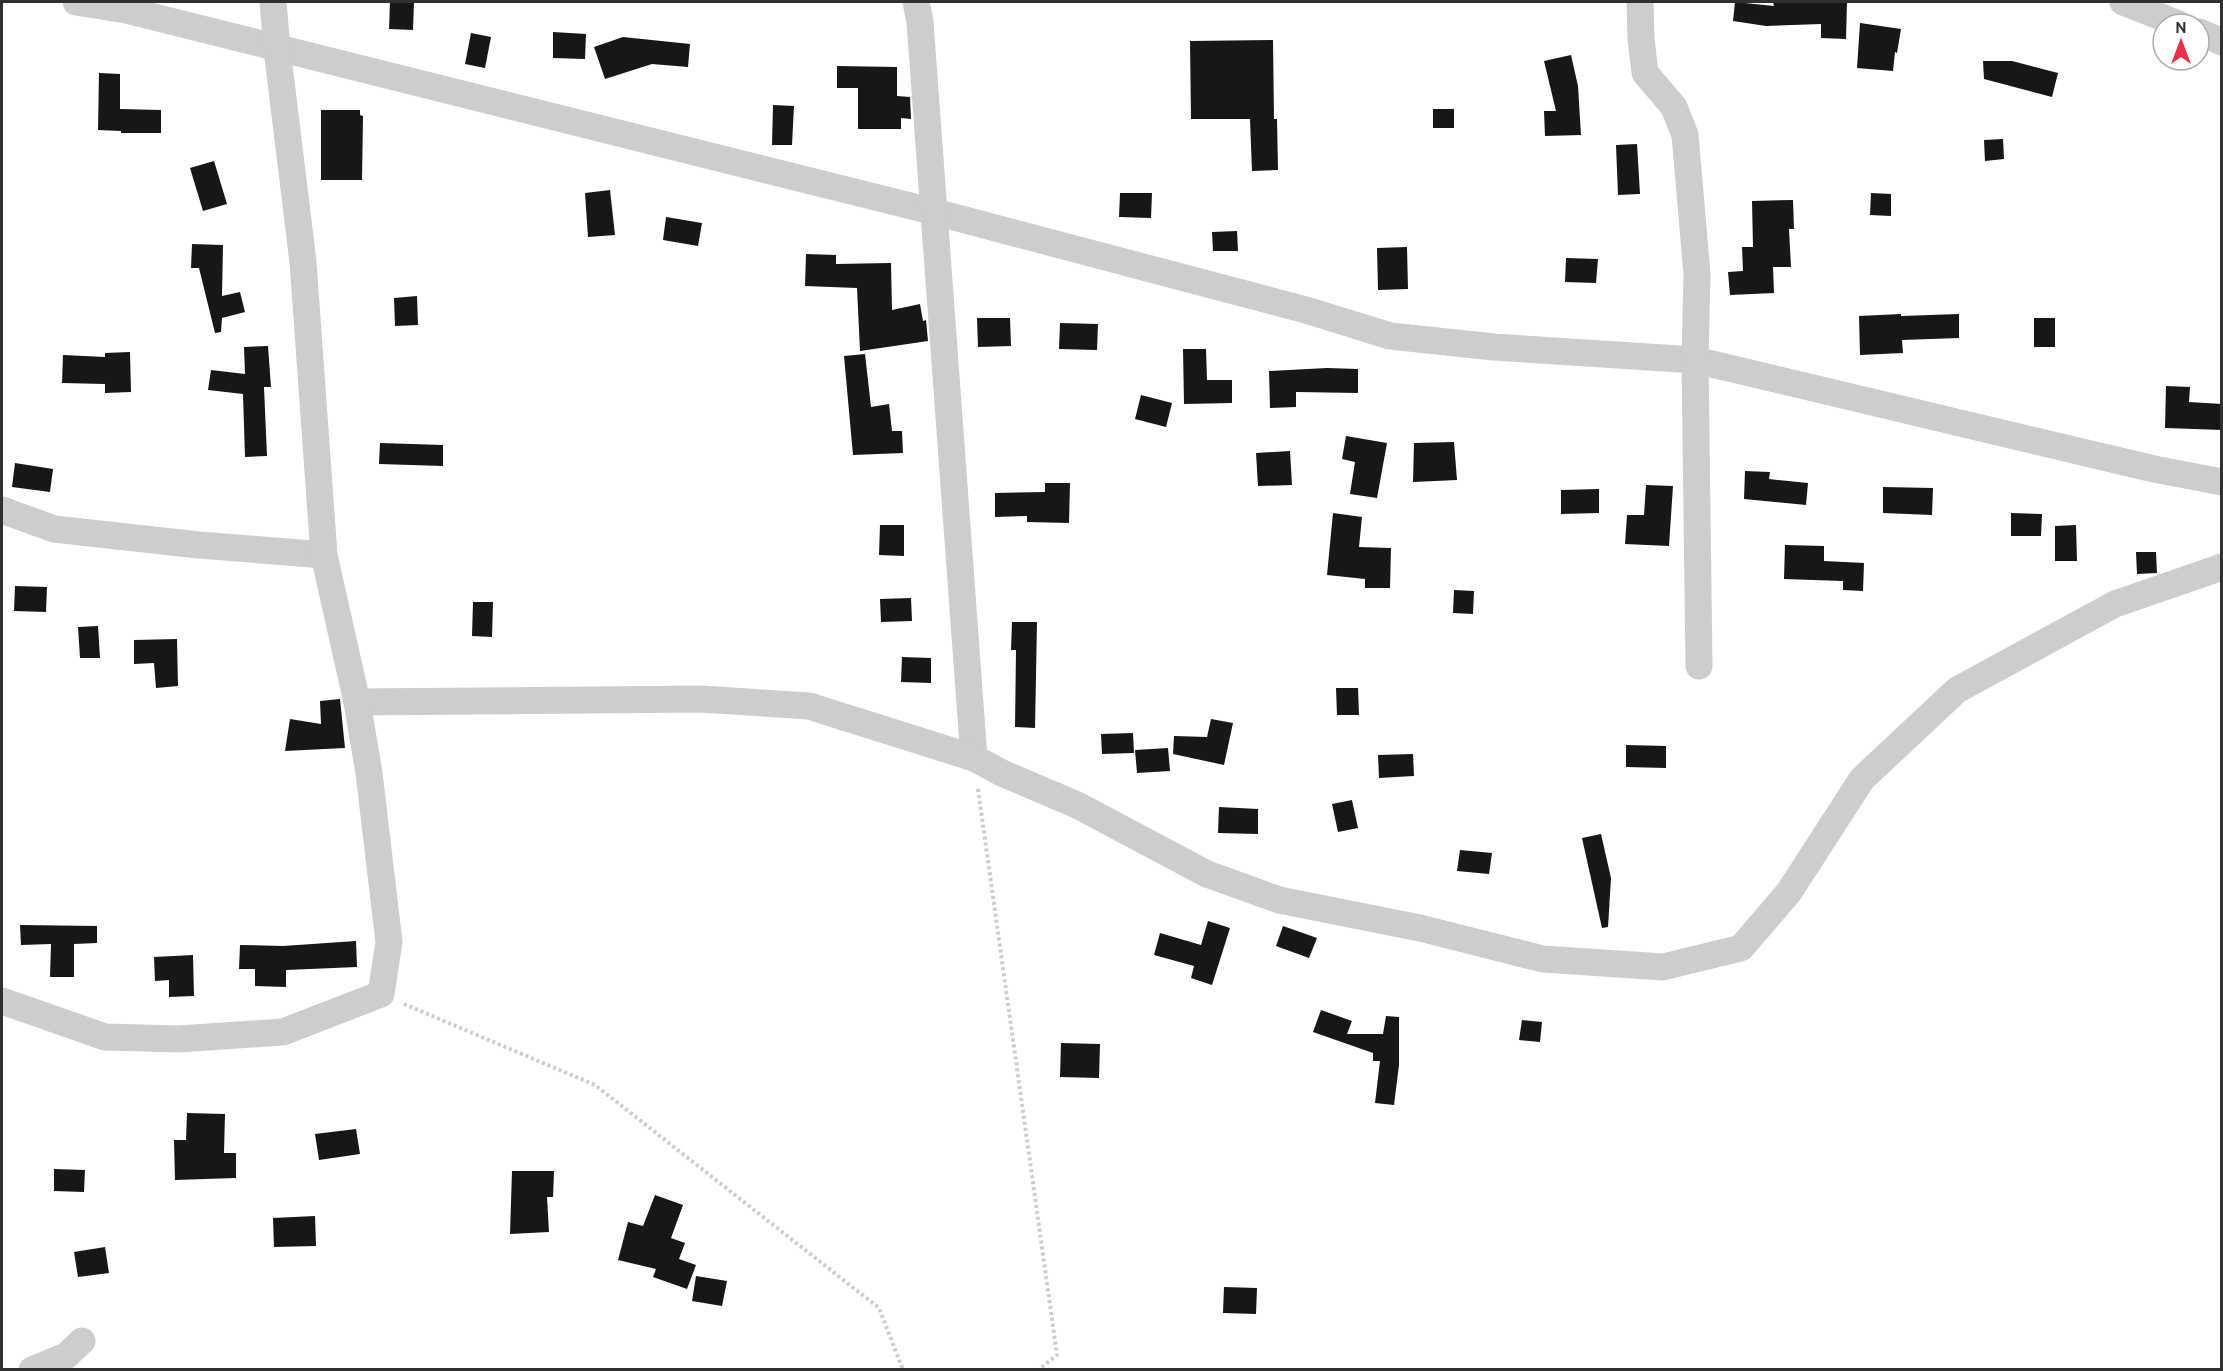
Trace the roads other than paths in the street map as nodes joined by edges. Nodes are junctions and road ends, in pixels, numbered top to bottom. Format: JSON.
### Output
{"nodes":[{"id":1,"x":76,"y":2,"type":"edge"},
{"id":2,"x":273,"y":2,"type":"edge"},
{"id":3,"x":916,"y":2,"type":"edge"},
{"id":4,"x":1640,"y":2,"type":"edge"},
{"id":5,"x":2123,"y":2,"type":"edge"},
{"id":6,"x":2151,"y":13,"type":"edge"},
{"id":7,"x":276,"y":49,"type":"junction"},
{"id":8,"x":935,"y":212,"type":"junction"},
{"id":9,"x":1695,"y":360,"type":"junction"},
{"id":10,"x":2222,"y":482,"type":"edge"},
{"id":11,"x":2,"y":510,"type":"edge"},
{"id":12,"x":324,"y":555,"type":"junction"},
{"id":13,"x":2222,"y":567,"type":"edge"},
{"id":14,"x":1699,"y":666,"type":"dead end"},
{"id":15,"x":357,"y":702,"type":"junction"},
{"id":16,"x":974,"y":758,"type":"junction"},
{"id":17,"x":2,"y":1000,"type":"edge"},
{"id":18,"x":82,"y":1341,"type":"dead end"},
{"id":19,"x":32,"y":1370,"type":"edge"}],
"edges":[{"from":1,"to":7,"type":"street"},
{"from":2,"to":7,"type":"street"},
{"from":3,"to":8,"type":"street"},
{"from":4,"to":9,"type":"street"},
{"from":5,"to":6,"type":"street"},
{"from":7,"to":8,"type":"street"},
{"from":7,"to":12,"type":"street"},
{"from":8,"to":9,"type":"street"},
{"from":8,"to":16,"type":"street"},
{"from":9,"to":10,"type":"street"},
{"from":9,"to":14,"type":"street"},
{"from":11,"to":12,"type":"street"},
{"from":12,"to":15,"type":"street"},
{"from":13,"to":16,"type":"street"},
{"from":15,"to":16,"type":"street"},
{"from":15,"to":17,"type":"street"},
{"from":18,"to":19,"type":"street"}]}
